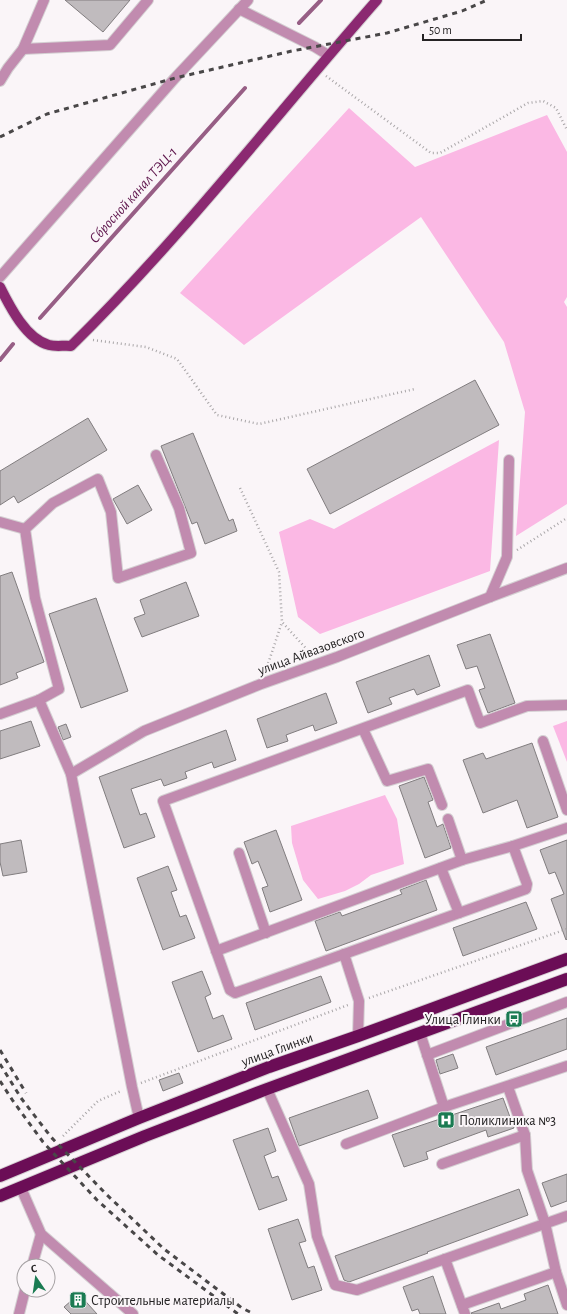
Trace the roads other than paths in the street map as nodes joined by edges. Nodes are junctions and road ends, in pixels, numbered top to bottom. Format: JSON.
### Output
{"nodes":[{"id":1,"x":44,"y":0,"type":"edge"},
{"id":2,"x":148,"y":0,"type":"edge"},
{"id":3,"x":248,"y":0,"type":"edge"},
{"id":4,"x":378,"y":0,"type":"edge"},
{"id":5,"x":239,"y":9,"type":"junction"},
{"id":6,"x":23,"y":49,"type":"junction"},
{"id":7,"x":328,"y":55,"type":"junction"},
{"id":8,"x":0,"y":81,"type":"edge"},
{"id":9,"x":0,"y":277,"type":"edge"},
{"id":10,"x":0,"y":287,"type":"edge"},
{"id":11,"x":2,"y":297,"type":"edge"},
{"id":12,"x":156,"y":455,"type":"dead end"},
{"id":13,"x":509,"y":460,"type":"dead end"},
{"id":14,"x":0,"y":522,"type":"edge"},
{"id":15,"x":25,"y":529,"type":"junction"},
{"id":16,"x":567,"y":568,"type":"edge"},
{"id":17,"x":490,"y":597,"type":"junction"},
{"id":18,"x":39,"y":700,"type":"junction"},
{"id":19,"x":567,"y":705,"type":"edge"},
{"id":20,"x":0,"y":714,"type":"edge"},
{"id":21,"x":363,"y":728,"type":"junction"},
{"id":22,"x":543,"y":741,"type":"dead end"},
{"id":23,"x":71,"y":774,"type":"junction"},
{"id":24,"x":442,"y":805,"type":"dead end"},
{"id":25,"x":567,"y":810,"type":"edge"},
{"id":26,"x":448,"y":819,"type":"dead end"},
{"id":27,"x":567,"y":828,"type":"edge"},
{"id":28,"x":513,"y":846,"type":"junction"},
{"id":29,"x":239,"y":853,"type":"dead end"},
{"id":30,"x":462,"y":860,"type":"junction"},
{"id":31,"x":441,"y":868,"type":"junction"},
{"id":32,"x":459,"y":913,"type":"junction"},
{"id":33,"x":266,"y":933,"type":"junction"},
{"id":34,"x":216,"y":951,"type":"junction"},
{"id":35,"x":344,"y":954,"type":"junction"},
{"id":36,"x":567,"y":960,"type":"edge"},
{"id":37,"x":567,"y":979,"type":"edge"},
{"id":38,"x":567,"y":1002,"type":"edge"},
{"id":39,"x":414,"y":1016,"type":"junction"},
{"id":40,"x":420,"y":1033,"type":"junction"},
{"id":41,"x":358,"y":1036,"type":"junction"},
{"id":42,"x":427,"y":1055,"type":"junction"},
{"id":43,"x":567,"y":1066,"type":"edge"},
{"id":44,"x":508,"y":1087,"type":"junction"},
{"id":45,"x":267,"y":1089,"type":"junction"},
{"id":46,"x":444,"y":1107,"type":"junction"},
{"id":47,"x":139,"y":1118,"type":"junction"},
{"id":48,"x":525,"y":1135,"type":"junction"},
{"id":49,"x":146,"y":1136,"type":"junction"},
{"id":50,"x":346,"y":1144,"type":"dead end"},
{"id":51,"x":442,"y":1164,"type":"dead end"},
{"id":52,"x":14,"y":1171,"type":"junction"},
{"id":53,"x":0,"y":1176,"type":"edge"},
{"id":54,"x":21,"y":1188,"type":"junction"},
{"id":55,"x":0,"y":1196,"type":"edge"},
{"id":56,"x":567,"y":1216,"type":"edge"},
{"id":57,"x":545,"y":1223,"type":"junction"},
{"id":58,"x":41,"y":1234,"type":"junction"},
{"id":59,"x":34,"y":1258,"type":"edge"},
{"id":60,"x":446,"y":1259,"type":"junction"},
{"id":61,"x":556,"y":1272,"type":"junction"},
{"id":62,"x":23,"y":1298,"type":"edge"},
{"id":63,"x":567,"y":1305,"type":"edge"},
{"id":64,"x":464,"y":1310,"type":"edge"},
{"id":65,"x":19,"y":1314,"type":"edge"},
{"id":66,"x":133,"y":1314,"type":"edge"}],
"edges":[{"from":1,"to":6,"type":"street"},
{"from":2,"to":6,"type":"street"},
{"from":3,"to":5,"type":"street"},
{"from":4,"to":7,"type":"main road"},
{"from":5,"to":7,"type":"street"},
{"from":5,"to":9,"type":"street"},
{"from":6,"to":8,"type":"street"},
{"from":7,"to":11,"type":"main road"},
{"from":10,"to":11,"type":"main road"},
{"from":12,"to":15,"type":"street"},
{"from":13,"to":17,"type":"street"},
{"from":14,"to":15,"type":"street"},
{"from":15,"to":18,"type":"street"},
{"from":16,"to":17,"type":"street","name":"улица Айвазовского"},
{"from":17,"to":23,"type":"street","name":"улица Айвазовского"},
{"from":18,"to":20,"type":"street"},
{"from":18,"to":23,"type":"street"},
{"from":19,"to":21,"type":"street"},
{"from":21,"to":24,"type":"street"},
{"from":21,"to":34,"type":"street"},
{"from":22,"to":25,"type":"street"},
{"from":23,"to":47,"type":"street"},
{"from":26,"to":30,"type":"street"},
{"from":27,"to":28,"type":"street"},
{"from":28,"to":30,"type":"street"},
{"from":28,"to":32,"type":"street"},
{"from":29,"to":33,"type":"street"},
{"from":30,"to":31,"type":"street"},
{"from":31,"to":32,"type":"street"},
{"from":31,"to":33,"type":"street"},
{"from":32,"to":35,"type":"street"},
{"from":33,"to":34,"type":"street"},
{"from":34,"to":35,"type":"street"},
{"from":35,"to":41,"type":"street"},
{"from":36,"to":39,"type":"highway","name":"улица Глинки"},
{"from":37,"to":40,"type":"highway"},
{"from":38,"to":42,"type":"street"},
{"from":39,"to":40,"type":"highway"},
{"from":39,"to":41,"type":"highway","name":"улица Глинки"},
{"from":40,"to":42,"type":"street"},
{"from":40,"to":45,"type":"highway"},
{"from":41,"to":47,"type":"highway","name":"улица Глинки"},
{"from":42,"to":46,"type":"street"},
{"from":43,"to":44,"type":"street"},
{"from":44,"to":46,"type":"street"},
{"from":44,"to":48,"type":"street"},
{"from":45,"to":49,"type":"highway"},
{"from":45,"to":60,"type":"street"},
{"from":46,"to":50,"type":"street"},
{"from":47,"to":49,"type":"highway"},
{"from":47,"to":52,"type":"highway","name":"улица Глинки"},
{"from":48,"to":51,"type":"street"},
{"from":48,"to":57,"type":"street"},
{"from":49,"to":54,"type":"highway"},
{"from":52,"to":53,"type":"highway","name":"улица Глинки"},
{"from":52,"to":54,"type":"highway"},
{"from":54,"to":55,"type":"highway"},
{"from":54,"to":58,"type":"street"},
{"from":56,"to":57,"type":"street"},
{"from":57,"to":60,"type":"street"},
{"from":57,"to":61,"type":"street"},
{"from":58,"to":59,"type":"street"},
{"from":58,"to":66,"type":"street"},
{"from":60,"to":64,"type":"street"},
{"from":61,"to":63,"type":"street"},
{"from":61,"to":64,"type":"street"},
{"from":62,"to":65,"type":"street"}]}
